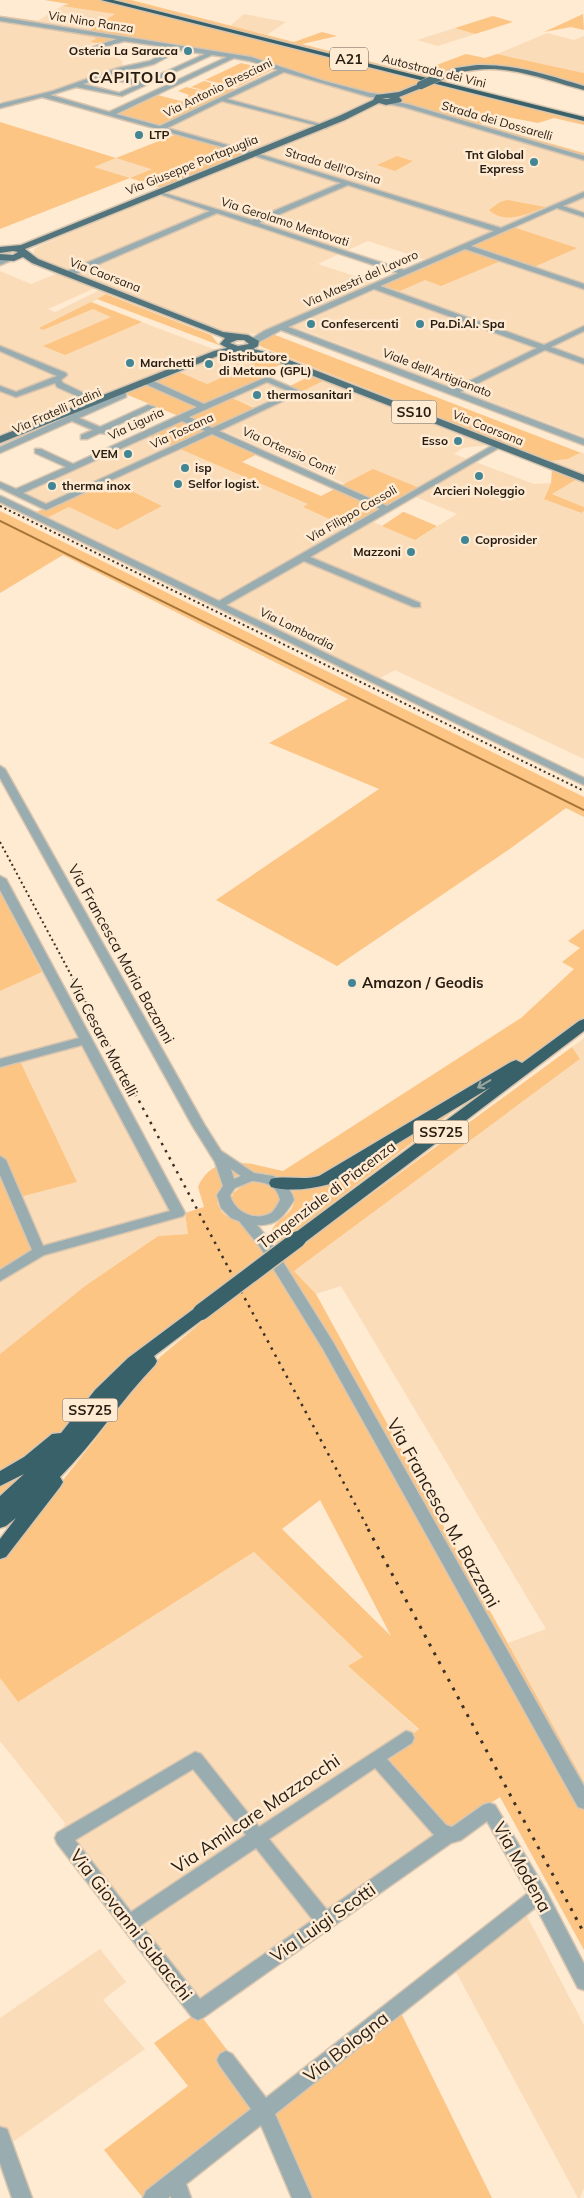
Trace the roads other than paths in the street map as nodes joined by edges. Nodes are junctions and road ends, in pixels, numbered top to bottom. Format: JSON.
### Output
{"nodes":[{"id":1,"x":105,"y":0,"type":"edge"},
{"id":2,"x":115,"y":0,"type":"edge"},
{"id":3,"x":0,"y":19,"type":"edge"},
{"id":4,"x":127,"y":39,"type":"junction"},
{"id":5,"x":95,"y":48,"type":"dead end"},
{"id":6,"x":178,"y":48,"type":"junction"},
{"id":7,"x":211,"y":53,"type":"junction"},
{"id":8,"x":234,"y":56,"type":"junction"},
{"id":9,"x":284,"y":69,"type":"junction"},
{"id":10,"x":103,"y":75,"type":"junction"},
{"id":11,"x":142,"y":84,"type":"junction"},
{"id":12,"x":77,"y":85,"type":"junction"},
{"id":13,"x":584,"y":88,"type":"edge"},
{"id":14,"x":42,"y":96,"type":"junction"},
{"id":15,"x":222,"y":99,"type":"junction"},
{"id":16,"x":389,"y":99,"type":"junction"},
{"id":17,"x":0,"y":106,"type":"edge"},
{"id":18,"x":110,"y":114,"type":"junction"},
{"id":19,"x":584,"y":119,"type":"edge"},
{"id":20,"x":323,"y":127,"type":"junction"},
{"id":21,"x":161,"y":128,"type":"junction"},
{"id":22,"x":255,"y":154,"type":"junction"},
{"id":23,"x":584,"y":158,"type":"edge"},
{"id":24,"x":347,"y":183,"type":"junction"},
{"id":25,"x":161,"y":193,"type":"junction"},
{"id":26,"x":584,"y":194,"type":"edge"},
{"id":27,"x":557,"y":206,"type":"junction"},
{"id":28,"x":216,"y":211,"type":"junction"},
{"id":29,"x":584,"y":215,"type":"edge"},
{"id":30,"x":252,"y":223,"type":"junction"},
{"id":31,"x":500,"y":230,"type":"junction"},
{"id":32,"x":464,"y":246,"type":"junction"},
{"id":33,"x":12,"y":252,"type":"edge"},
{"id":34,"x":0,"y":257,"type":"edge"},
{"id":35,"x":0,"y":263,"type":"edge"},
{"id":36,"x":404,"y":273,"type":"junction"},
{"id":37,"x":68,"y":274,"type":"junction"},
{"id":38,"x":373,"y":286,"type":"junction"},
{"id":39,"x":584,"y":287,"type":"edge"},
{"id":40,"x":282,"y":327,"type":"junction"},
{"id":41,"x":584,"y":328,"type":"edge"},
{"id":42,"x":267,"y":333,"type":"junction"},
{"id":43,"x":240,"y":337,"type":"junction"},
{"id":44,"x":255,"y":342,"type":"junction"},
{"id":45,"x":226,"y":344,"type":"junction"},
{"id":46,"x":0,"y":348,"type":"edge"},
{"id":47,"x":544,"y":348,"type":"junction"},
{"id":48,"x":240,"y":349,"type":"junction"},
{"id":49,"x":217,"y":353,"type":"junction"},
{"id":50,"x":584,"y":362,"type":"edge"},
{"id":51,"x":267,"y":379,"type":"joint"},
{"id":52,"x":57,"y":380,"type":"junction"},
{"id":53,"x":146,"y":381,"type":"junction"},
{"id":54,"x":0,"y":388,"type":"edge"},
{"id":55,"x":454,"y":392,"type":"junction"},
{"id":56,"x":124,"y":395,"type":"dead end"},
{"id":57,"x":95,"y":402,"type":"junction"},
{"id":58,"x":151,"y":407,"type":"dead end"},
{"id":59,"x":204,"y":407,"type":"junction"},
{"id":60,"x":181,"y":417,"type":"junction"},
{"id":61,"x":73,"y":418,"type":"junction"},
{"id":62,"x":100,"y":430,"type":"junction"},
{"id":63,"x":213,"y":431,"type":"junction"},
{"id":64,"x":110,"y":434,"type":"dead end"},
{"id":65,"x":84,"y":437,"type":"dead end"},
{"id":66,"x":0,"y":440,"type":"edge"},
{"id":67,"x":584,"y":442,"type":"edge"},
{"id":68,"x":498,"y":446,"type":"junction"},
{"id":69,"x":0,"y":450,"type":"edge"},
{"id":70,"x":38,"y":451,"type":"dead end"},
{"id":71,"x":73,"y":467,"type":"junction"},
{"id":72,"x":584,"y":478,"type":"edge"},
{"id":73,"x":0,"y":485,"type":"edge"},
{"id":74,"x":15,"y":493,"type":"junction"},
{"id":75,"x":0,"y":499,"type":"edge"},
{"id":76,"x":388,"y":509,"type":"junction"},
{"id":77,"x":303,"y":557,"type":"junction"},
{"id":78,"x":219,"y":605,"type":"junction"},
{"id":79,"x":417,"y":605,"type":"dead end"},
{"id":80,"x":0,"y":769,"type":"edge"},
{"id":81,"x":584,"y":782,"type":"edge"},
{"id":82,"x":0,"y":879,"type":"edge"},
{"id":83,"x":584,"y":1020,"type":"edge"},
{"id":84,"x":584,"y":1024,"type":"edge"},
{"id":85,"x":86,"y":1040,"type":"junction"},
{"id":86,"x":0,"y":1064,"type":"edge"},
{"id":87,"x":217,"y":1154,"type":"junction"},
{"id":88,"x":0,"y":1161,"type":"edge"},
{"id":89,"x":251,"y":1177,"type":"junction"},
{"id":90,"x":277,"y":1182,"type":"junction"},
{"id":91,"x":229,"y":1186,"type":"junction"},
{"id":92,"x":273,"y":1217,"type":"junction"},
{"id":93,"x":245,"y":1220,"type":"junction"},
{"id":94,"x":265,"y":1244,"type":"junction"},
{"id":95,"x":39,"y":1252,"type":"junction"},
{"id":96,"x":0,"y":1276,"type":"edge"},
{"id":97,"x":194,"y":1318,"type":"junction"},
{"id":98,"x":101,"y":1395,"type":"junction"},
{"id":99,"x":92,"y":1430,"type":"junction"},
{"id":100,"x":0,"y":1479,"type":"edge"},
{"id":101,"x":0,"y":1507,"type":"edge"},
{"id":102,"x":0,"y":1521,"type":"edge"},
{"id":103,"x":0,"y":1552,"type":"edge"},
{"id":104,"x":406,"y":1738,"type":"dead end"},
{"id":105,"x":376,"y":1758,"type":"junction"},
{"id":106,"x":584,"y":1802,"type":"edge"},
{"id":107,"x":448,"y":1835,"type":"junction"},
{"id":108,"x":258,"y":1837,"type":"junction"},
{"id":109,"x":538,"y":1895,"type":"junction"},
{"id":110,"x":325,"y":1921,"type":"junction"},
{"id":111,"x":129,"y":1923,"type":"junction"},
{"id":112,"x":584,"y":1982,"type":"edge"},
{"id":113,"x":198,"y":2012,"type":"joint"},
{"id":114,"x":226,"y":2060,"type":"dead end"},
{"id":115,"x":264,"y":2111,"type":"junction"},
{"id":116,"x":0,"y":2136,"type":"edge"},
{"id":117,"x":178,"y":2190,"type":"edge"},
{"id":118,"x":22,"y":2198,"type":"edge"},
{"id":119,"x":153,"y":2198,"type":"edge"},
{"id":120,"x":302,"y":2198,"type":"edge"}],
"edges":[{"from":1,"to":19,"type":"highway","name":"Autostrada dei Vini","number":"A21"},
{"from":2,"to":19,"type":"highway","name":"Autostrada dei Vini","number":"A21"},
{"from":3,"to":4,"type":"street","name":"Via Nino Ranza"},
{"from":4,"to":5,"type":"street"},
{"from":4,"to":6,"type":"street","name":"Via Nino Ranza"},
{"from":6,"to":7,"type":"street","name":"Via Nino Ranza"},
{"from":6,"to":10,"type":"street"},
{"from":7,"to":8,"type":"street","name":"Via Nino Ranza"},
{"from":7,"to":11,"type":"street"},
{"from":8,"to":9,"type":"street","name":"Via Nino Ranza"},
{"from":8,"to":18,"type":"street"},
{"from":9,"to":15,"type":"street","name":"Via Antonio Bresciani"},
{"from":9,"to":16,"type":"street","name":"Strada dei Dossarelli"},
{"from":10,"to":11,"type":"street"},
{"from":10,"to":12,"type":"street"},
{"from":11,"to":12,"type":"street"},
{"from":12,"to":14,"type":"street"},
{"from":13,"to":16,"type":"main road","name":"Via Giuseppe Portapuglia","bridge":true},
{"from":14,"to":17,"type":"street"},
{"from":14,"to":18,"type":"street","name":"Strada dell'Orsina"},
{"from":15,"to":20,"type":"street"},
{"from":15,"to":21,"type":"street","name":"Via Antonio Bresciani"},
{"from":16,"to":20,"type":"main road","name":"Via Giuseppe Portapuglia"},
{"from":16,"to":23,"type":"street","name":"Strada dei Dossarelli"},
{"from":18,"to":21,"type":"street","name":"Strada dell'Orsina"},
{"from":20,"to":22,"type":"main road","name":"Via Giuseppe Portapuglia"},
{"from":21,"to":22,"type":"street","name":"Strada dell'Orsina"},
{"from":22,"to":24,"type":"street","name":"Strada dell'Orsina"},
{"from":22,"to":25,"type":"main road","name":"Via Giuseppe Portapuglia"},
{"from":24,"to":30,"type":"street"},
{"from":24,"to":31,"type":"street","name":"Strada dell'Orsina"},
{"from":25,"to":28,"type":"street","name":"Via Gerolamo Mentovati"},
{"from":25,"to":33,"type":"main road","name":"Via Giuseppe Portapuglia"},
{"from":26,"to":27,"type":"street","name":"Via Maestri del Lavoro"},
{"from":27,"to":29,"type":"street"},
{"from":27,"to":31,"type":"street","name":"Via Maestri del Lavoro"},
{"from":28,"to":30,"type":"street","name":"Via Gerolamo Mentovati"},
{"from":28,"to":37,"type":"street"},
{"from":30,"to":36,"type":"street","name":"Via Gerolamo Mentovati"},
{"from":31,"to":32,"type":"street","name":"Via Maestri del Lavoro"},
{"from":32,"to":36,"type":"street","name":"Via Maestri del Lavoro"},
{"from":32,"to":39,"type":"street"},
{"from":33,"to":34,"type":"main road","number":"SS10"},
{"from":33,"to":35,"type":"street"},
{"from":33,"to":37,"type":"main road","name":"Via Caorsana","number":"SS10"},
{"from":33,"to":45,"type":"main road","name":"Via Caorsana","number":"SS10"},
{"from":34,"to":35,"type":"street"},
{"from":36,"to":38,"type":"street","name":"Via Maestri del Lavoro"},
{"from":37,"to":43,"type":"main road","name":"Via Caorsana","number":"SS10"},
{"from":38,"to":40,"type":"street","name":"Via Maestri del Lavoro"},
{"from":38,"to":47,"type":"street"},
{"from":40,"to":42,"type":"street","name":"Via Maestri del Lavoro"},
{"from":40,"to":55,"type":"street","name":"Viale dell'Artigianato"},
{"from":41,"to":47,"type":"street"},
{"from":42,"to":43,"type":"street","name":"Via Maestri del Lavoro"},
{"from":42,"to":44,"type":"street","name":"Via Maestri del Lavoro"},
{"from":43,"to":44,"type":"main road","number":"SS10"},
{"from":43,"to":45,"type":"main road"},
{"from":44,"to":48,"type":"main road"},
{"from":44,"to":72,"type":"main road","name":"Via Caorsana","number":"SS10"},
{"from":45,"to":48,"type":"main road","number":"SS10"},
{"from":45,"to":49,"type":"main road"},
{"from":46,"to":52,"type":"street"},
{"from":47,"to":50,"type":"street"},
{"from":47,"to":55,"type":"street"},
{"from":48,"to":49,"type":"main road"},
{"from":48,"to":68,"type":"main road","name":"Via Caorsana","number":"SS10"},
{"from":49,"to":53,"type":"main road"},
{"from":51,"to":59,"type":"street","name":"Via Liguria"},
{"from":51,"to":63,"type":"street","name":"Via Toscana"},
{"from":52,"to":54,"type":"street"},
{"from":52,"to":57,"type":"street"},
{"from":53,"to":57,"type":"main road"},
{"from":53,"to":59,"type":"street"},
{"from":55,"to":67,"type":"street","name":"Viale dell'Artigianato"},
{"from":56,"to":61,"type":"street","name":"Via Fratelli Tadini"},
{"from":57,"to":66,"type":"main road"},
{"from":58,"to":62,"type":"street"},
{"from":59,"to":60,"type":"street","name":"Via Liguria"},
{"from":60,"to":63,"type":"street","name":"Via Ortensio Conti"},
{"from":60,"to":71,"type":"street","name":"Via Liguria"},
{"from":61,"to":62,"type":"street"},
{"from":61,"to":69,"type":"street","name":"Via Fratelli Tadini"},
{"from":62,"to":64,"type":"street"},
{"from":62,"to":65,"type":"street"},
{"from":63,"to":74,"type":"street","name":"Via Toscana"},
{"from":63,"to":76,"type":"street","name":"Via Ortensio Conti"},
{"from":68,"to":72,"type":"main road","name":"Via Caorsana","number":"SS10"},
{"from":68,"to":76,"type":"street","name":"Via Filippo Cassoli"},
{"from":70,"to":71,"type":"street"},
{"from":71,"to":74,"type":"street","name":"Via Liguria"},
{"from":73,"to":74,"type":"street"},
{"from":75,"to":78,"type":"street","name":"Via Lombardia"},
{"from":76,"to":77,"type":"street","name":"Via Filippo Cassoli"},
{"from":77,"to":78,"type":"street","name":"Via Filippo Cassoli"},
{"from":77,"to":79,"type":"street"},
{"from":78,"to":81,"type":"street","name":"Via Lombardia"},
{"from":80,"to":87,"type":"street","name":"Via Francesca Maria Bazanni"},
{"from":82,"to":85,"type":"street","name":"Via Cesare Martelli"},
{"from":83,"to":90,"type":"highway","one_way":true},
{"from":84,"to":97,"type":"highway","name":"Tangenziale di Piacenza","number":"SS725","bridge":true},
{"from":85,"to":86,"type":"street"},
{"from":85,"to":95,"type":"street","name":"Via Cesare Martelli"},
{"from":87,"to":89,"type":"street"},
{"from":87,"to":91,"type":"street"},
{"from":88,"to":95,"type":"street"},
{"from":89,"to":90,"type":"street"},
{"from":89,"to":91,"type":"street"},
{"from":90,"to":92,"type":"street"},
{"from":91,"to":93,"type":"street"},
{"from":92,"to":93,"type":"street"},
{"from":92,"to":94,"type":"street"},
{"from":93,"to":94,"type":"street","name":"Via Francesco M. Bazzani"},
{"from":94,"to":106,"type":"street","name":"Via Francesco M. Bazzani"},
{"from":95,"to":96,"type":"street"},
{"from":97,"to":98,"type":"highway","name":"Tangenziale di Piacenza","number":"SS725"},
{"from":97,"to":99,"type":"highway","name":"Tangenziale di Piacenza","number":"SS725"},
{"from":98,"to":100,"type":"highway"},
{"from":98,"to":101,"type":"highway","name":"Tangenziale di Piacenza","number":"SS725"},
{"from":99,"to":102,"type":"highway","name":"Tangenziale di Piacenza","number":"SS725"},
{"from":99,"to":103,"type":"highway"},
{"from":104,"to":105,"type":"street","name":"Via Amilcare Mazzocchi"},
{"from":105,"to":107,"type":"street"},
{"from":105,"to":108,"type":"street","name":"Via Amilcare Mazzocchi"},
{"from":107,"to":109,"type":"street","name":"Via Modena"},
{"from":107,"to":110,"type":"street","name":"Via Luigi Scotti"},
{"from":108,"to":110,"type":"street"},
{"from":108,"to":111,"type":"street","name":"Via Amilcare Mazzocchi"},
{"from":108,"to":111,"type":"street","name":"Via Giovanni Subacchi"},
{"from":109,"to":112,"type":"street","name":"Via Modena"},
{"from":109,"to":115,"type":"street","name":"Via Bologna"},
{"from":110,"to":113,"type":"street","name":"Via Luigi Scotti"},
{"from":111,"to":113,"type":"street","name":"Via Giovanni Subacchi"},
{"from":114,"to":115,"type":"street"},
{"from":115,"to":117,"type":"street","name":"Via Bologna"},
{"from":115,"to":120,"type":"street"},
{"from":116,"to":118,"type":"street"},
{"from":117,"to":119,"type":"street","name":"Via Bologna"}]}
